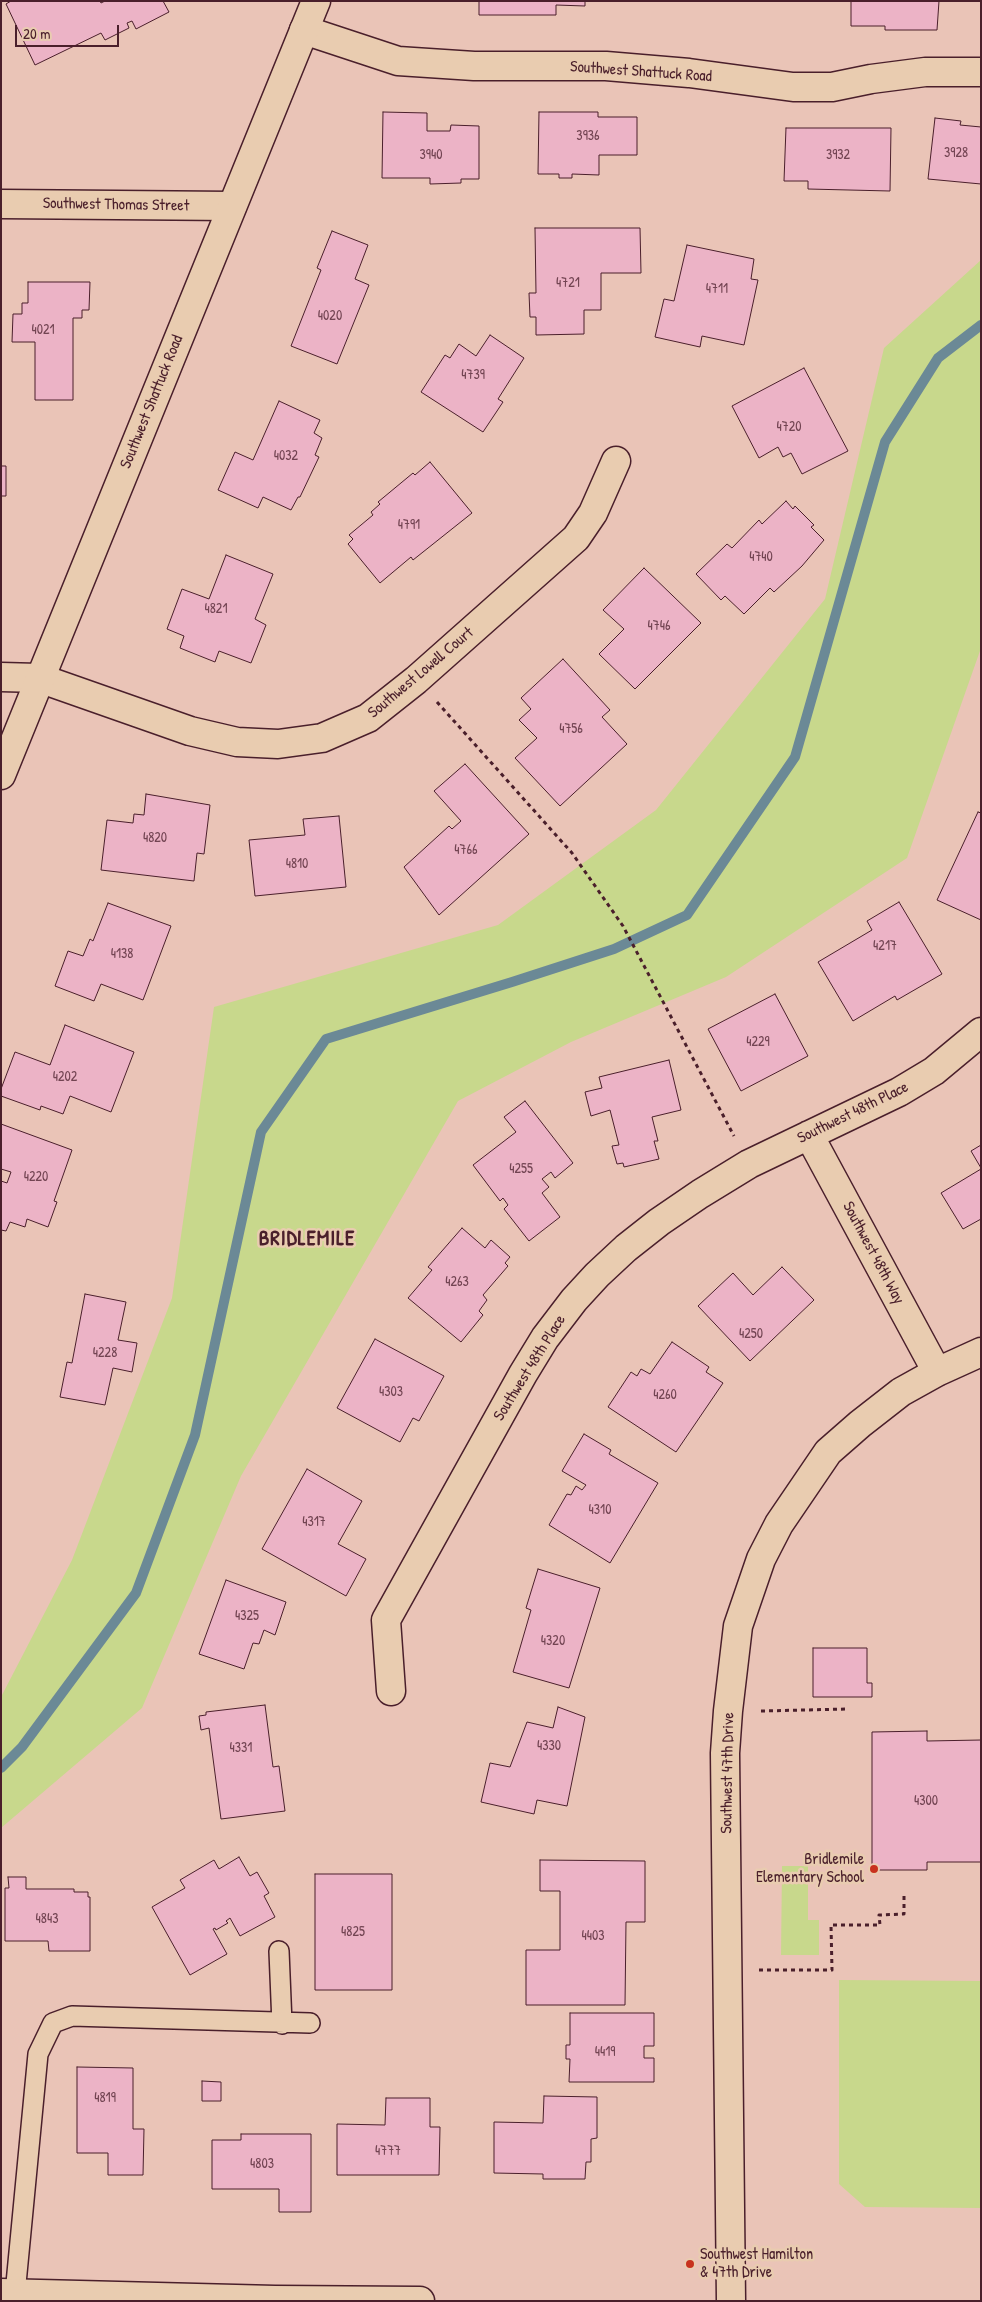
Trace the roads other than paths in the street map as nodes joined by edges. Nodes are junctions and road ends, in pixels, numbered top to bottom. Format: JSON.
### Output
{"nodes":[{"id":1,"x":316,"y":1,"type":"edge"},
{"id":2,"x":304,"y":30,"type":"junction"},
{"id":3,"x":981,"y":72,"type":"edge"},
{"id":4,"x":1,"y":204,"type":"edge"},
{"id":5,"x":232,"y":206,"type":"junction"},
{"id":6,"x":616,"y":461,"type":"dead end"},
{"id":7,"x":1,"y":677,"type":"edge"},
{"id":8,"x":39,"y":678,"type":"junction"},
{"id":9,"x":1,"y":775,"type":"edge"},
{"id":10,"x":981,"y":1032,"type":"edge"},
{"id":11,"x":809,"y":1135,"type":"junction"},
{"id":12,"x":981,"y":1352,"type":"edge"},
{"id":13,"x":937,"y":1372,"type":"junction"},
{"id":14,"x":391,"y":1691,"type":"dead end"},
{"id":15,"x":279,"y":1951,"type":"dead end"},
{"id":16,"x":310,"y":2023,"type":"dead end"},
{"id":17,"x":282,"y":2024,"type":"junction"},
{"id":18,"x":8,"y":2293,"type":"edge"},
{"id":19,"x":275,"y":2300,"type":"edge"},
{"id":20,"x":420,"y":2301,"type":"edge"},
{"id":21,"x":732,"y":2301,"type":"edge"}],
"edges":[{"from":1,"to":2,"type":"street","name":"Southwest Shattuck Road"},
{"from":2,"to":3,"type":"street","name":"Southwest Shattuck Road"},
{"from":2,"to":5,"type":"street","name":"Southwest Shattuck Road"},
{"from":4,"to":5,"type":"street","name":"Southwest Thomas Street"},
{"from":5,"to":8,"type":"street","name":"Southwest Shattuck Road"},
{"from":6,"to":8,"type":"street","name":"Southwest Lowell Court"},
{"from":7,"to":8,"type":"street","name":"Southwest Lowell Court"},
{"from":8,"to":9,"type":"street","name":"Southwest Shattuck Road"},
{"from":10,"to":11,"type":"street","name":"Southwest 48th Place"},
{"from":11,"to":13,"type":"street","name":"Southwest 48th Way"},
{"from":11,"to":14,"type":"street","name":"Southwest 48th Place"},
{"from":12,"to":13,"type":"street","name":"Southwest 47th Drive"},
{"from":13,"to":21,"type":"street","name":"Southwest 47th Drive"},
{"from":15,"to":17,"type":"lane"},
{"from":16,"to":17,"type":"lane"},
{"from":17,"to":18,"type":"lane"},
{"from":18,"to":19,"type":"street"},
{"from":19,"to":20,"type":"street"}]}
